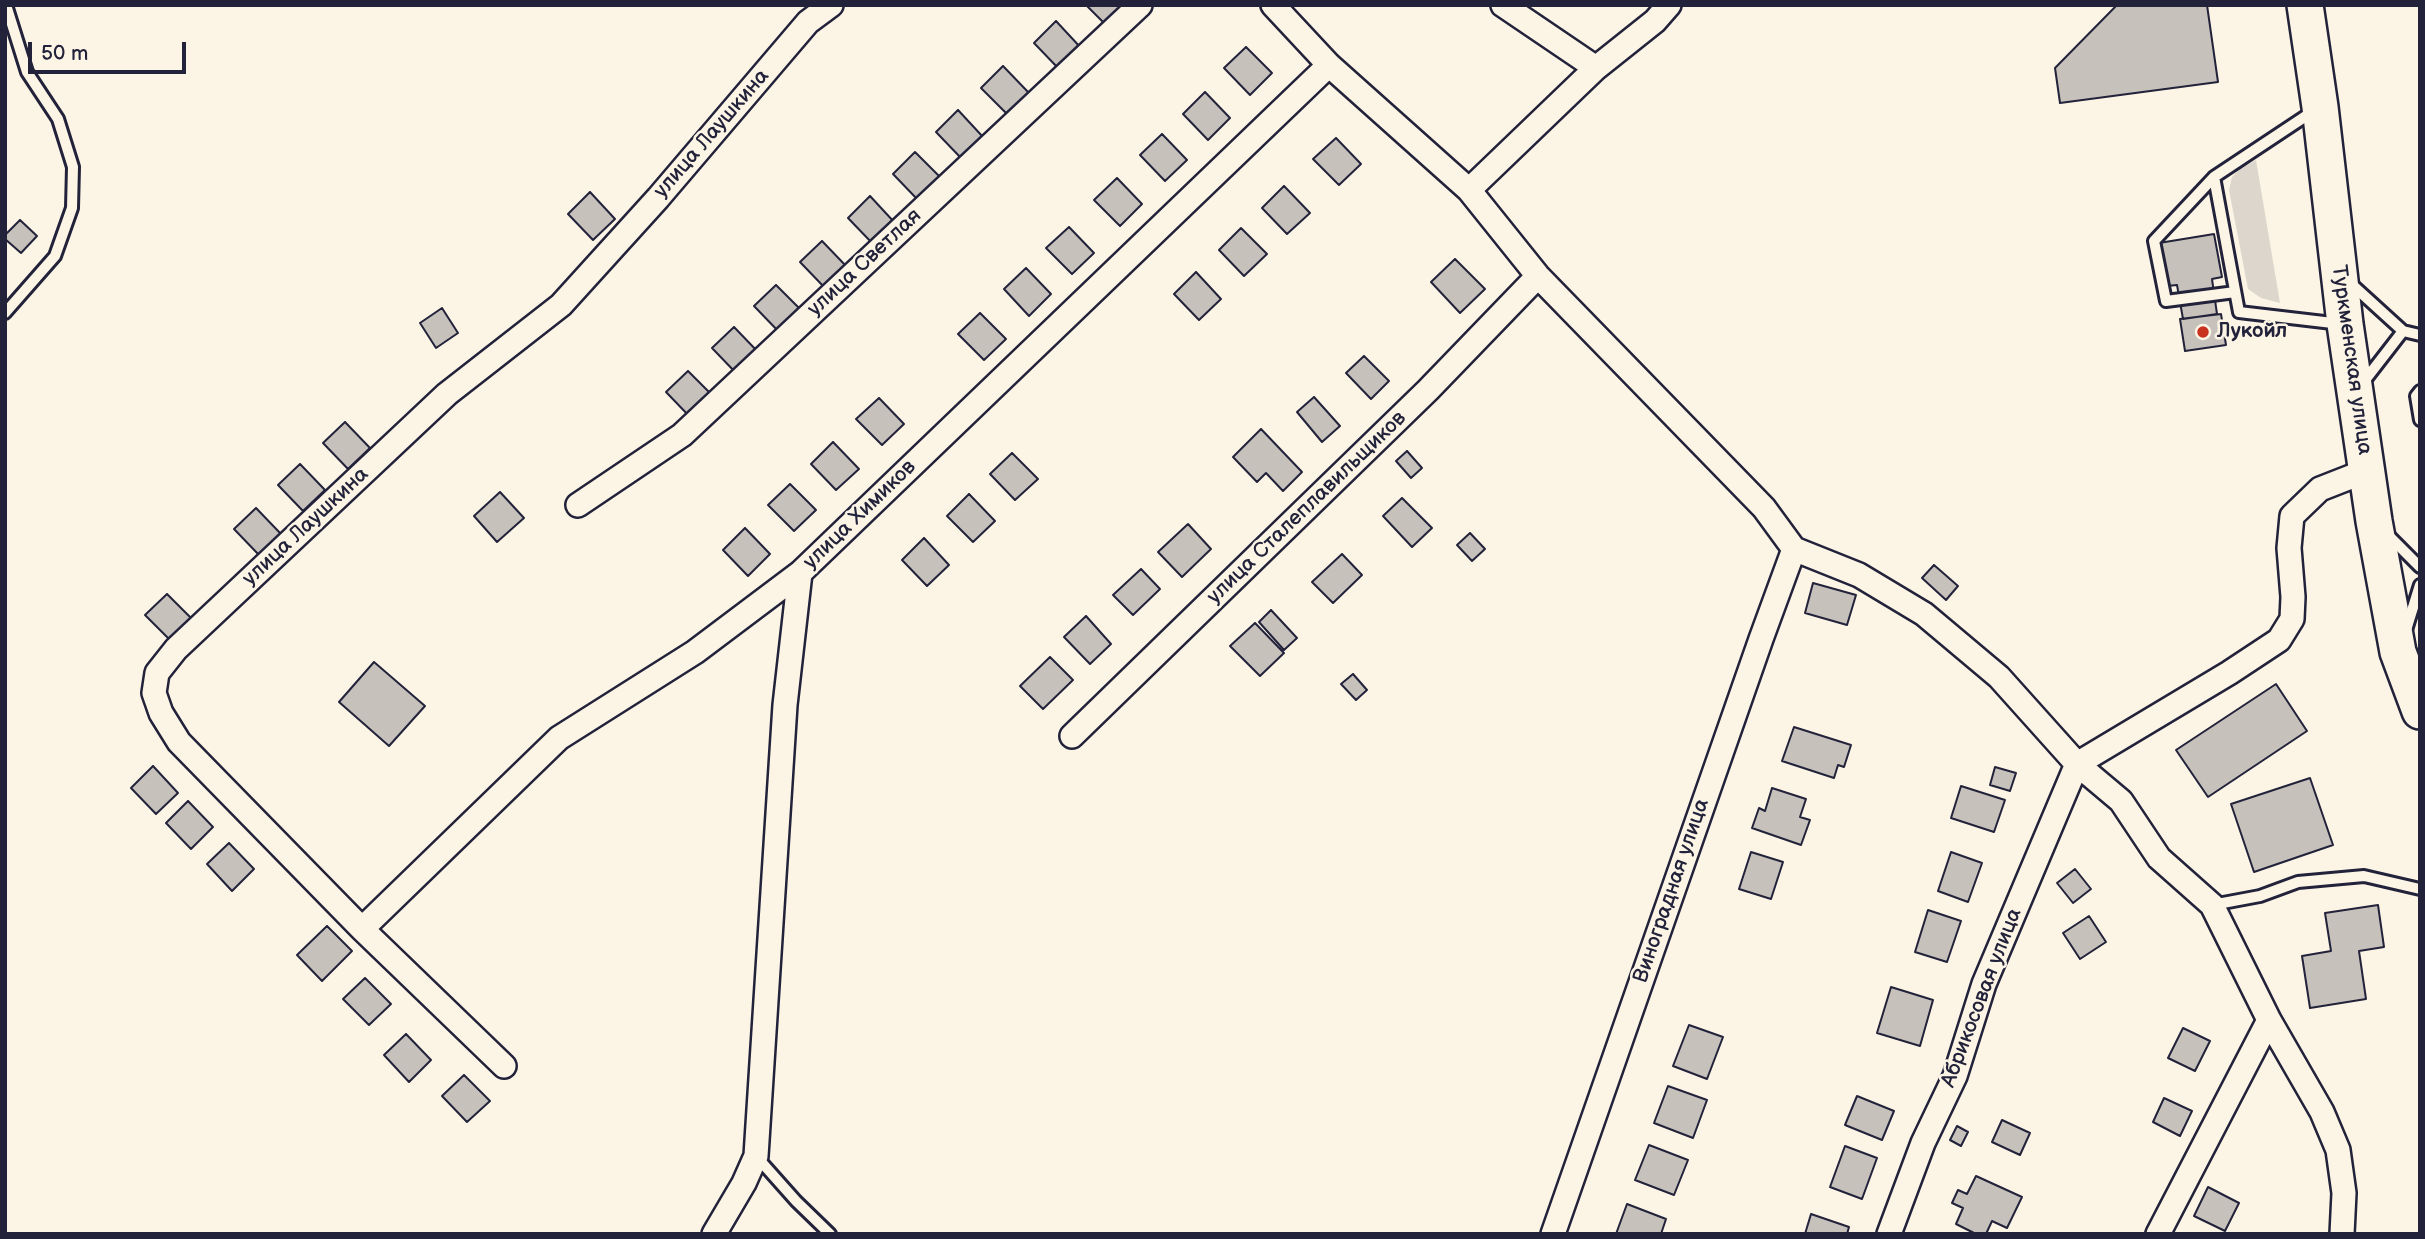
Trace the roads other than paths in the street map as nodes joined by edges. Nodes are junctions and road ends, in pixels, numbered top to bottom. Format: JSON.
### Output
{"nodes":[{"id":1,"x":6,"y":5,"type":"edge"},
{"id":2,"x":831,"y":5,"type":"edge"},
{"id":3,"x":1140,"y":5,"type":"edge"},
{"id":4,"x":1273,"y":5,"type":"edge"},
{"id":5,"x":1503,"y":5,"type":"edge"},
{"id":6,"x":1669,"y":5,"type":"edge"},
{"id":7,"x":2305,"y":5,"type":"edge"},
{"id":8,"x":1329,"y":65,"type":"junction"},
{"id":9,"x":1596,"y":68,"type":"junction"},
{"id":10,"x":2320,"y":107,"type":"junction"},
{"id":11,"x":2214,"y":177,"type":"junction"},
{"id":12,"x":1469,"y":190,"type":"junction"},
{"id":13,"x":2338,"y":271,"type":"junction"},
{"id":14,"x":1538,"y":275,"type":"junction"},
{"id":15,"x":2235,"y":292,"type":"junction"},
{"id":16,"x":5,"y":313,"type":"edge"},
{"id":17,"x":2345,"y":324,"type":"junction"},
{"id":18,"x":2403,"y":331,"type":"junction"},
{"id":19,"x":2420,"y":335,"type":"edge"},
{"id":20,"x":2420,"y":391,"type":"edge"},
{"id":21,"x":2355,"y":393,"type":"junction"},
{"id":22,"x":2420,"y":419,"type":"edge"},
{"id":23,"x":2366,"y":471,"type":"junction"},
{"id":24,"x":578,"y":505,"type":"dead end"},
{"id":25,"x":2374,"y":521,"type":"junction"},
{"id":26,"x":1794,"y":549,"type":"junction"},
{"id":27,"x":2420,"y":567,"type":"edge"},
{"id":28,"x":800,"y":573,"type":"junction"},
{"id":29,"x":2420,"y":585,"type":"edge"},
{"id":30,"x":2398,"y":652,"type":"junction"},
{"id":31,"x":2420,"y":711,"type":"edge"},
{"id":32,"x":1072,"y":736,"type":"dead end"},
{"id":33,"x":2077,"y":764,"type":"junction"},
{"id":34,"x":2420,"y":889,"type":"edge"},
{"id":35,"x":2212,"y":905,"type":"junction"},
{"id":36,"x":362,"y":929,"type":"junction"},
{"id":37,"x":2269,"y":1020,"type":"junction"},
{"id":38,"x":504,"y":1066,"type":"dead end"},
{"id":39,"x":756,"y":1156,"type":"junction"},
{"id":40,"x":714,"y":1234,"type":"edge"},
{"id":41,"x":830,"y":1234,"type":"edge"},
{"id":42,"x":1553,"y":1234,"type":"edge"},
{"id":43,"x":1888,"y":1234,"type":"edge"},
{"id":44,"x":2158,"y":1234,"type":"edge"},
{"id":45,"x":2342,"y":1234,"type":"edge"}],
"edges":[{"from":1,"to":16,"type":"lane"},
{"from":2,"to":36,"type":"street","name":"улица Лаушкина"},
{"from":3,"to":24,"type":"street","name":"улица Светлая"},
{"from":4,"to":8,"type":"street"},
{"from":5,"to":9,"type":"street"},
{"from":6,"to":9,"type":"street"},
{"from":7,"to":10,"type":"main road","name":"Туркменская улица"},
{"from":8,"to":12,"type":"street"},
{"from":8,"to":28,"type":"street","name":"улица Химиков"},
{"from":9,"to":12,"type":"street"},
{"from":10,"to":11,"type":"lane"},
{"from":10,"to":13,"type":"main road","name":"Туркменская улица"},
{"from":11,"to":15,"type":"lane"},
{"from":11,"to":15,"type":"lane"},
{"from":12,"to":14,"type":"street"},
{"from":13,"to":17,"type":"main road","name":"Туркменская улица"},
{"from":13,"to":18,"type":"lane"},
{"from":14,"to":26,"type":"street"},
{"from":14,"to":32,"type":"street","name":"улица Сталеплавильщиков"},
{"from":15,"to":17,"type":"lane"},
{"from":17,"to":21,"type":"main road","name":"Туркменская улица"},
{"from":18,"to":19,"type":"lane"},
{"from":18,"to":21,"type":"lane"},
{"from":20,"to":22,"type":"lane"},
{"from":21,"to":23,"type":"main road","name":"Туркменская улица"},
{"from":23,"to":25,"type":"main road","name":"Туркменская улица"},
{"from":23,"to":33,"type":"street"},
{"from":25,"to":27,"type":"lane"},
{"from":25,"to":30,"type":"main road","name":"Туркменская улица"},
{"from":26,"to":33,"type":"street"},
{"from":26,"to":42,"type":"street","name":"Виноградная улица"},
{"from":28,"to":36,"type":"street","name":"улица Химиков"},
{"from":28,"to":39,"type":"street"},
{"from":29,"to":30,"type":"lane"},
{"from":30,"to":31,"type":"main road","name":"Туркменская улица"},
{"from":33,"to":35,"type":"street"},
{"from":33,"to":43,"type":"street","name":"Абрикосовая улица"},
{"from":34,"to":35,"type":"lane"},
{"from":35,"to":37,"type":"street"},
{"from":36,"to":38,"type":"street","name":"улица Лаушкина"},
{"from":37,"to":44,"type":"street"},
{"from":37,"to":45,"type":"street"},
{"from":39,"to":40,"type":"street"},
{"from":39,"to":41,"type":"lane"}]}
